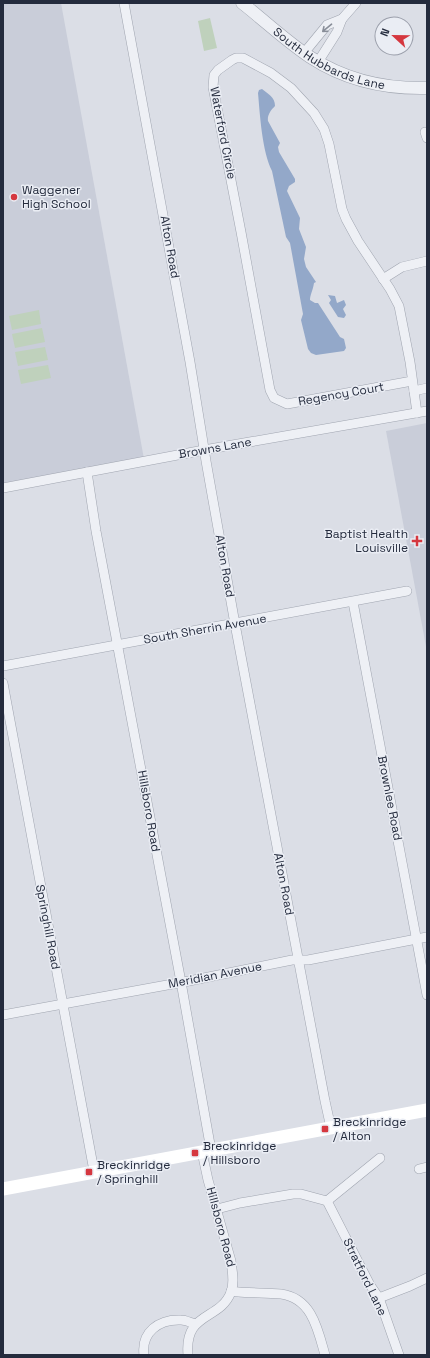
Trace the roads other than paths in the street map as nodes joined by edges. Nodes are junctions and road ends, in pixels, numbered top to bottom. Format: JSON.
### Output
{"nodes":[{"id":1,"x":124,"y":3,"type":"edge"},
{"id":2,"x":242,"y":3,"type":"edge"},
{"id":3,"x":356,"y":3,"type":"edge"},
{"id":4,"x":342,"y":19,"type":"junction"},
{"id":5,"x":304,"y":53,"type":"junction"},
{"id":6,"x":318,"y":62,"type":"junction"},
{"id":7,"x":427,"y":88,"type":"edge"},
{"id":8,"x":427,"y":261,"type":"edge"},
{"id":9,"x":383,"y":279,"type":"junction"},
{"id":10,"x":412,"y":381,"type":"junction"},
{"id":11,"x":427,"y":388,"type":"edge"},
{"id":12,"x":414,"y":391,"type":"junction"},
{"id":13,"x":273,"y":395,"type":"joint"},
{"id":14,"x":427,"y":411,"type":"edge"},
{"id":15,"x":417,"y":413,"type":"junction"},
{"id":16,"x":204,"y":450,"type":"junction"},
{"id":17,"x":87,"y":472,"type":"junction"},
{"id":18,"x":3,"y":488,"type":"edge"},
{"id":19,"x":407,"y":591,"type":"dead end"},
{"id":20,"x":353,"y":602,"type":"junction"},
{"id":21,"x":235,"y":624,"type":"junction"},
{"id":22,"x":118,"y":645,"type":"junction"},
{"id":23,"x":3,"y":666,"type":"edge"},
{"id":24,"x":3,"y":683,"type":"edge"},
{"id":25,"x":427,"y":938,"type":"edge"},
{"id":26,"x":416,"y":940,"type":"junction"},
{"id":27,"x":299,"y":960,"type":"junction"},
{"id":28,"x":181,"y":982,"type":"junction"},
{"id":29,"x":427,"y":995,"type":"edge"},
{"id":30,"x":63,"y":1004,"type":"junction"},
{"id":31,"x":3,"y":1015,"type":"edge"},
{"id":32,"x":427,"y":1110,"type":"edge"},
{"id":33,"x":331,"y":1128,"type":"junction"},
{"id":34,"x":207,"y":1151,"type":"junction"},
{"id":35,"x":380,"y":1158,"type":"dead end"},
{"id":36,"x":94,"y":1171,"type":"junction"},
{"id":37,"x":3,"y":1189,"type":"edge"},
{"id":38,"x":327,"y":1201,"type":"junction"},
{"id":39,"x":217,"y":1209,"type":"junction"},
{"id":40,"x":427,"y":1278,"type":"edge"},
{"id":41,"x":231,"y":1291,"type":"junction"},
{"id":42,"x":379,"y":1298,"type":"junction"},
{"id":43,"x":196,"y":1324,"type":"junction"},
{"id":44,"x":144,"y":1355,"type":"edge"},
{"id":45,"x":188,"y":1355,"type":"edge"},
{"id":46,"x":325,"y":1355,"type":"edge"},
{"id":47,"x":399,"y":1355,"type":"edge"}],
"edges":[{"from":1,"to":16,"type":"street","name":"Alton Road"},
{"from":2,"to":5,"type":"street","name":"South Hubbards Lane"},
{"from":3,"to":4,"type":"street"},
{"from":4,"to":5,"type":"street","one_way":true},
{"from":4,"to":6,"type":"street"},
{"from":5,"to":6,"type":"street","name":"South Hubbards Lane"},
{"from":6,"to":7,"type":"street","name":"South Hubbards Lane"},
{"from":8,"to":9,"type":"street"},
{"from":9,"to":10,"type":"street","name":"Waterford Circle"},
{"from":9,"to":13,"type":"street","name":"Waterford Circle"},
{"from":10,"to":12,"type":"street","name":"Waterford Circle"},
{"from":10,"to":13,"type":"street","name":"Regency Court"},
{"from":11,"to":12,"type":"street"},
{"from":12,"to":15,"type":"street","name":"Waterford Circle"},
{"from":14,"to":15,"type":"street","name":"Browns Lane"},
{"from":15,"to":16,"type":"street","name":"Browns Lane"},
{"from":16,"to":17,"type":"street","name":"Browns Lane"},
{"from":16,"to":21,"type":"street","name":"Alton Road"},
{"from":17,"to":18,"type":"street","name":"Browns Lane"},
{"from":17,"to":22,"type":"street","name":"Hillsboro Road"},
{"from":19,"to":20,"type":"street","name":"South Sherrin Avenue"},
{"from":20,"to":21,"type":"street","name":"South Sherrin Avenue"},
{"from":20,"to":26,"type":"street","name":"Brownlee Road"},
{"from":21,"to":22,"type":"street","name":"South Sherrin Avenue"},
{"from":21,"to":27,"type":"street","name":"Alton Road"},
{"from":22,"to":23,"type":"street","name":"South Sherrin Avenue"},
{"from":22,"to":28,"type":"street","name":"Hillsboro Road"},
{"from":24,"to":30,"type":"street","name":"Springhill Road"},
{"from":25,"to":26,"type":"street","name":"Meridian Avenue"},
{"from":26,"to":27,"type":"street","name":"Meridian Avenue"},
{"from":26,"to":29,"type":"street","name":"Brownlee Road"},
{"from":27,"to":28,"type":"street","name":"Meridian Avenue"},
{"from":27,"to":33,"type":"street","name":"Alton Road"},
{"from":28,"to":30,"type":"street","name":"Meridian Avenue"},
{"from":28,"to":34,"type":"street","name":"Hillsboro Road"},
{"from":30,"to":31,"type":"street","name":"Meridian Avenue"},
{"from":30,"to":36,"type":"street","name":"Springhill Road"},
{"from":32,"to":33,"type":"main road"},
{"from":33,"to":34,"type":"main road"},
{"from":34,"to":36,"type":"main road"},
{"from":34,"to":39,"type":"street","name":"Hillsboro Road"},
{"from":35,"to":38,"type":"street"},
{"from":36,"to":37,"type":"main road"},
{"from":38,"to":39,"type":"street"},
{"from":38,"to":42,"type":"street","name":"Stratford Lane"},
{"from":39,"to":41,"type":"street","name":"Hillsboro Road"},
{"from":40,"to":42,"type":"street"},
{"from":41,"to":43,"type":"street"},
{"from":41,"to":46,"type":"street"},
{"from":42,"to":47,"type":"street","name":"Stratford Lane"},
{"from":43,"to":44,"type":"street"},
{"from":43,"to":45,"type":"street"}]}
